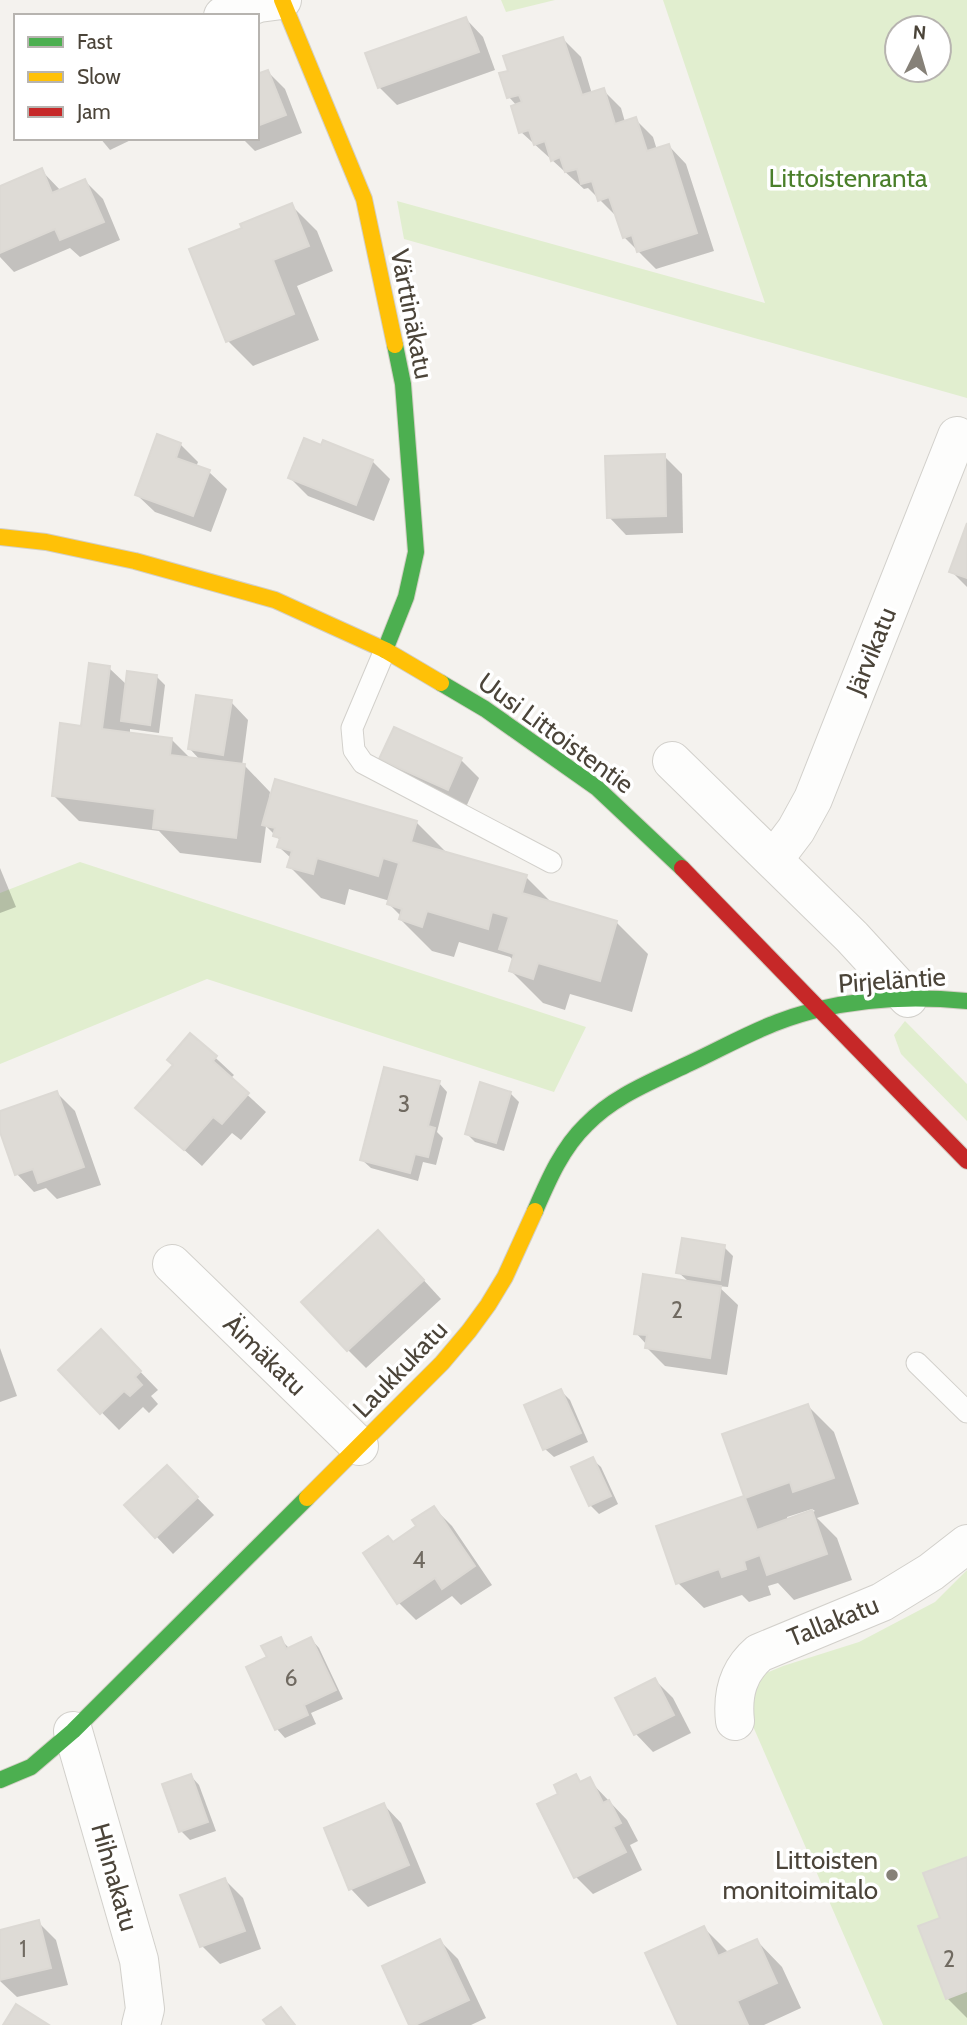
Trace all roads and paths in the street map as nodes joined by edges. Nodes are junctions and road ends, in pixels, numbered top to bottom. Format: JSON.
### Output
{"nodes":[{"id":1,"x":282,"y":0,"type":"edge"},
{"id":2,"x":229,"y":14,"type":"edge"},
{"id":3,"x":957,"y":436,"type":"dead end"},
{"id":4,"x":0,"y":537,"type":"edge"},
{"id":5,"x":385,"y":650,"type":"junction"},
{"id":6,"x":672,"y":761,"type":"dead end"},
{"id":7,"x":774,"y":859,"type":"junction"},
{"id":8,"x":551,"y":862,"type":"dead end"},
{"id":9,"x":908,"y":998,"type":"junction"},
{"id":10,"x":967,"y":1001,"type":"edge"},
{"id":11,"x":821,"y":1010,"type":"junction"},
{"id":12,"x":967,"y":1161,"type":"edge"},
{"id":13,"x":172,"y":1264,"type":"dead end"},
{"id":14,"x":917,"y":1363,"type":"dead end"},
{"id":15,"x":967,"y":1412,"type":"edge"},
{"id":16,"x":359,"y":1446,"type":"junction"},
{"id":17,"x":967,"y":1544,"type":"edge"},
{"id":18,"x":735,"y":1721,"type":"dead end"},
{"id":19,"x":73,"y":1731,"type":"junction"},
{"id":20,"x":0,"y":1780,"type":"edge"},
{"id":21,"x":151,"y":2020,"type":"edge"}],
"edges":[{"from":1,"to":2,"type":"street"},
{"from":1,"to":5,"type":"street","name":"Värttinäkatu"},
{"from":3,"to":7,"type":"street","name":"Järvikatu"},
{"from":4,"to":5,"type":"street","name":"Uusi Littoistentie"},
{"from":5,"to":8,"type":"lane"},
{"from":5,"to":11,"type":"street","name":"Uusi Littoistentie"},
{"from":6,"to":7,"type":"street"},
{"from":7,"to":9,"type":"street"},
{"from":9,"to":10,"type":"street","name":"Pirjeläntie"},
{"from":9,"to":11,"type":"street","name":"Pirjeläntie"},
{"from":11,"to":12,"type":"street","name":"Uusi Littoistentie"},
{"from":11,"to":16,"type":"street","name":"Laukkukatu"},
{"from":13,"to":16,"type":"street","name":"Äimäkatu"},
{"from":14,"to":15,"type":"lane"},
{"from":16,"to":19,"type":"street","name":"Laukkukatu"},
{"from":17,"to":18,"type":"street","name":"Tallakatu"},
{"from":19,"to":20,"type":"street","name":"Laukkukatu"},
{"from":19,"to":21,"type":"street","name":"Hihnakatu"}]}
